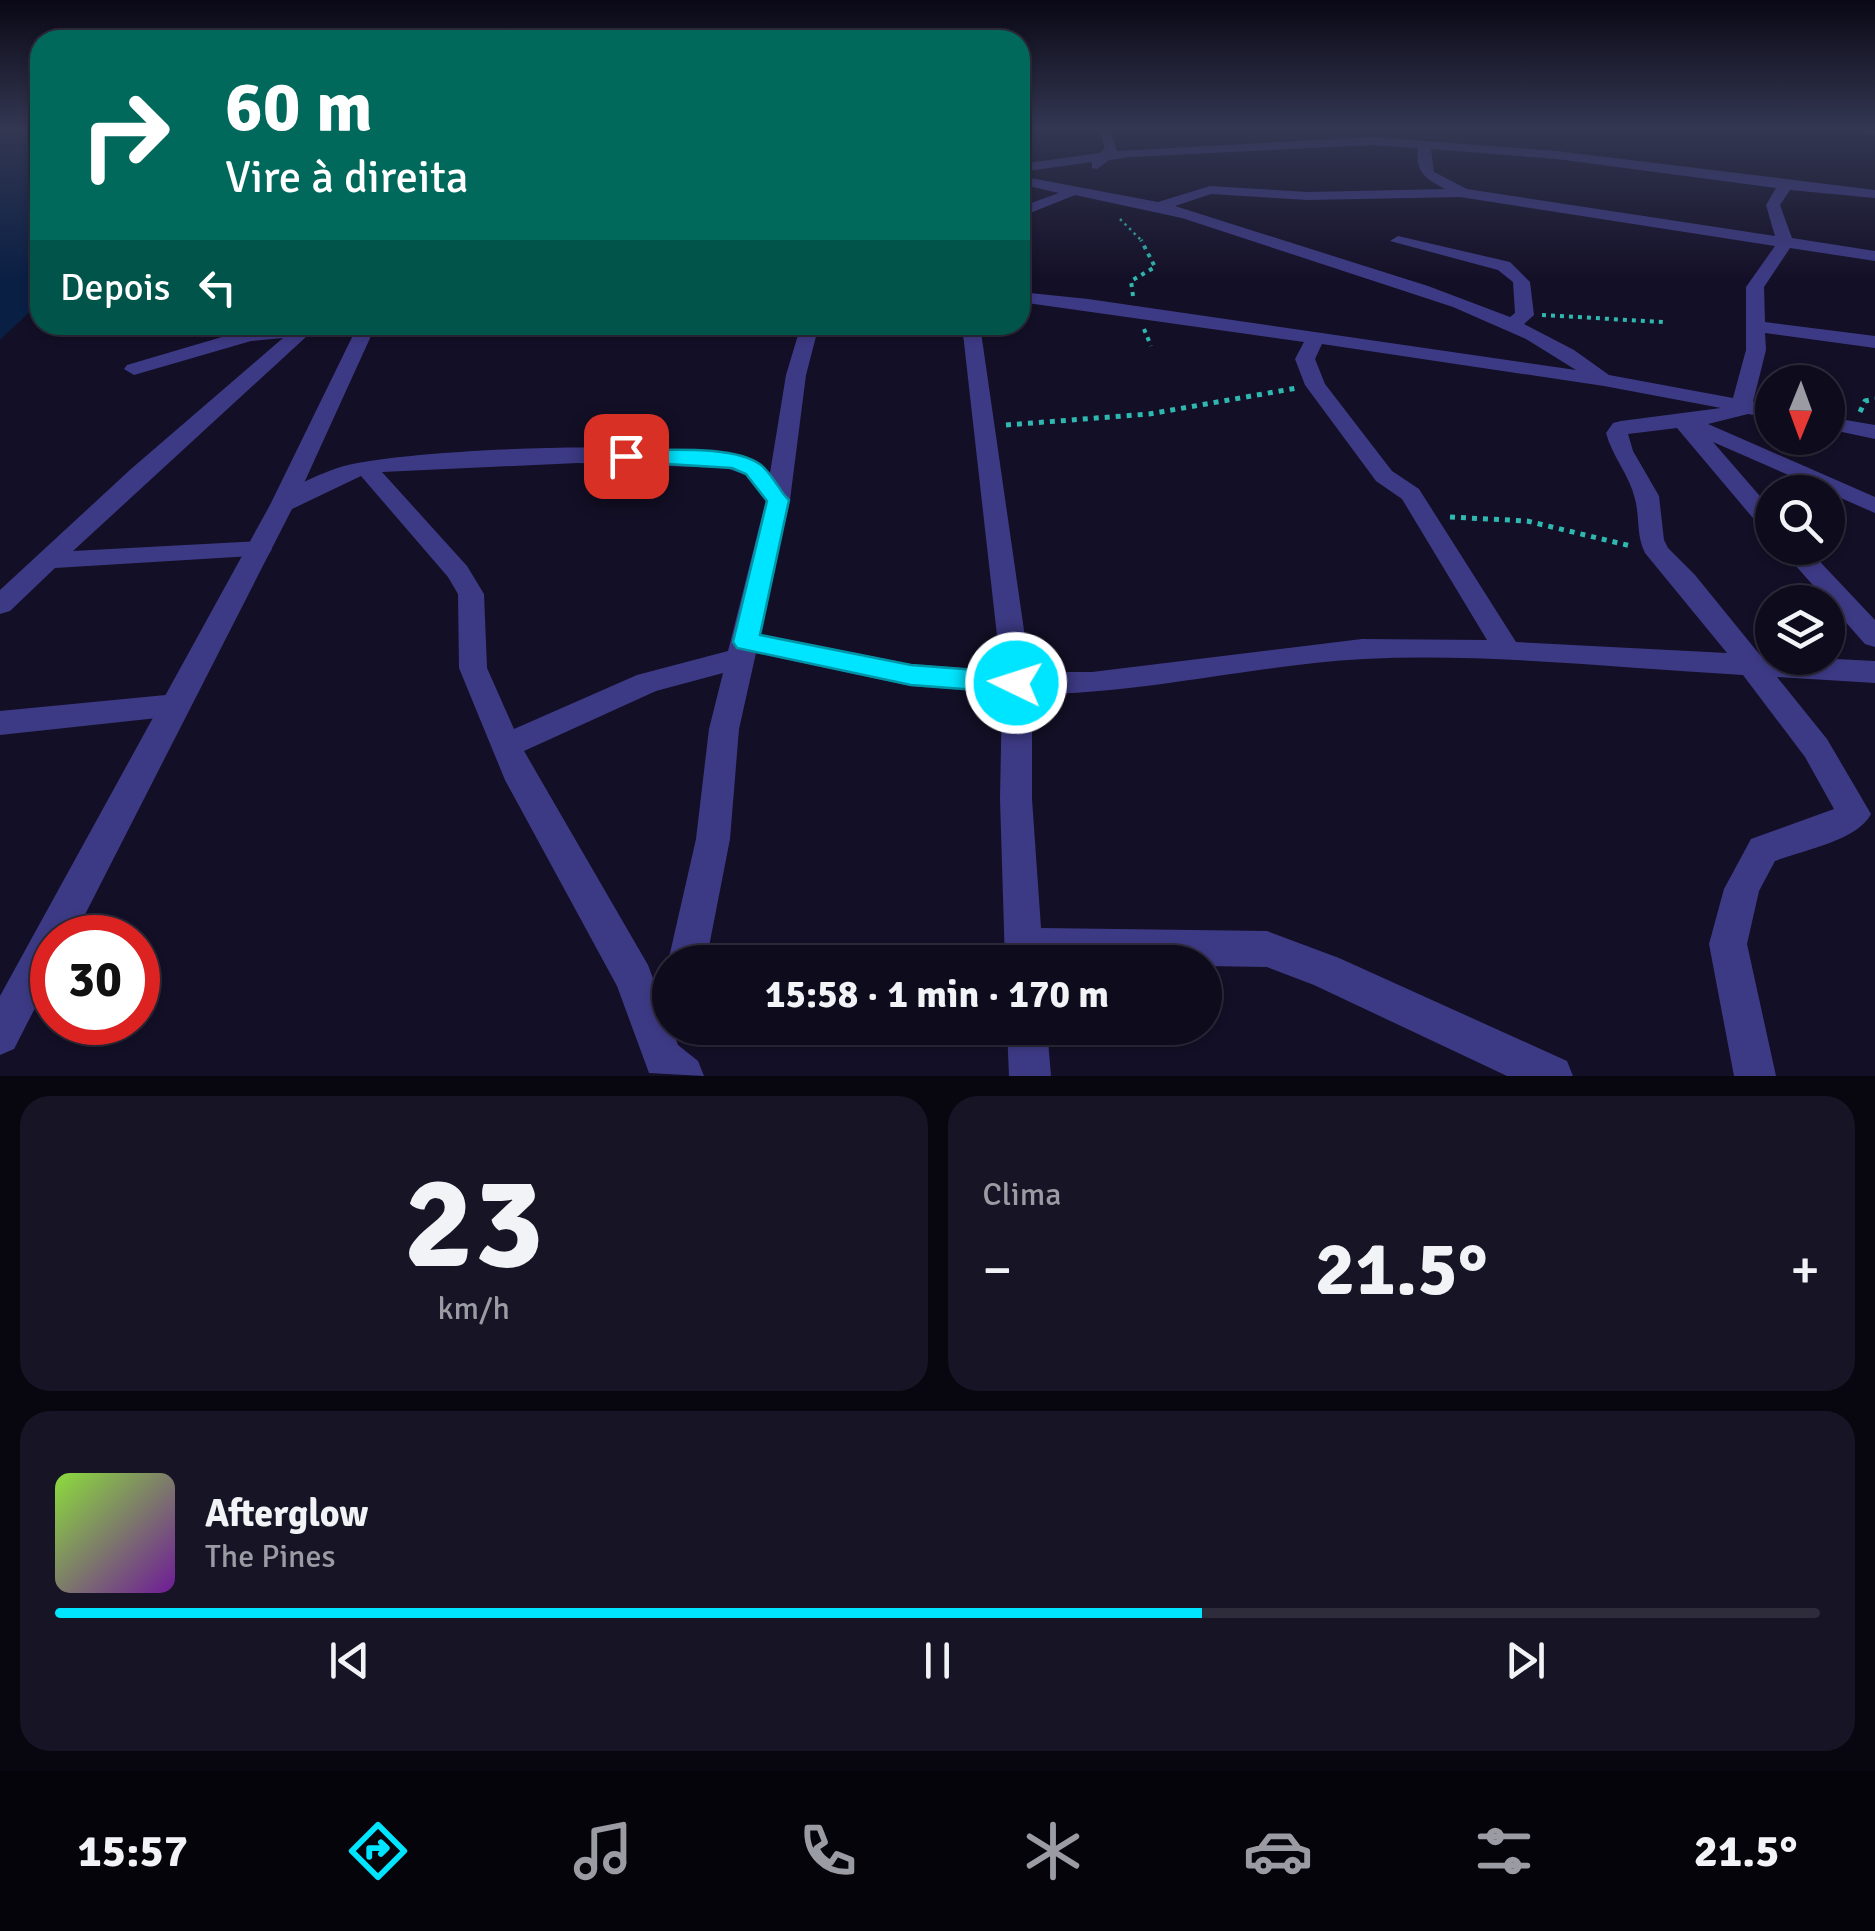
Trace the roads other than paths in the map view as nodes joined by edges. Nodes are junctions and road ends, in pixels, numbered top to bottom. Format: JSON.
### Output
{"nodes":[{"id":1,"x":1085,"y":179,"type":"edge"},
{"id":2,"x":1431,"y":179,"type":"edge"},
{"id":3,"x":1732,"y":179,"type":"edge"},
{"id":4,"x":1738,"y":180,"type":"junction"},
{"id":5,"x":1030,"y":183,"type":"edge"},
{"id":6,"x":1785,"y":186,"type":"junction"},
{"id":7,"x":1435,"y":187,"type":"junction"},
{"id":8,"x":1070,"y":193,"type":"junction"},
{"id":9,"x":1875,"y":194,"type":"edge"},
{"id":10,"x":1159,"y":207,"type":"junction"},
{"id":11,"x":1030,"y":208,"type":"edge"},
{"id":12,"x":1775,"y":216,"type":"junction"},
{"id":13,"x":1398,"y":241,"type":"dead end"},
{"id":14,"x":1785,"y":243,"type":"junction"},
{"id":15,"x":1838,"y":250,"type":"junction"},
{"id":16,"x":1875,"y":256,"type":"edge"},
{"id":17,"x":1875,"y":274,"type":"edge"},
{"id":18,"x":1030,"y":298,"type":"edge"},
{"id":19,"x":1520,"y":319,"type":"junction"},
{"id":20,"x":1755,"y":326,"type":"junction"},
{"id":21,"x":273,"y":335,"type":"edge"},
{"id":22,"x":297,"y":335,"type":"edge"},
{"id":23,"x":363,"y":335,"type":"edge"},
{"id":24,"x":807,"y":335,"type":"edge"},
{"id":25,"x":972,"y":335,"type":"edge"},
{"id":26,"x":1315,"y":339,"type":"junction"},
{"id":27,"x":1875,"y":342,"type":"edge"},
{"id":28,"x":134,"y":368,"type":"dead end"},
{"id":29,"x":1604,"y":380,"type":"junction"},
{"id":30,"x":1743,"y":406,"type":"junction"},
{"id":31,"x":1755,"y":408,"type":"edge"},
{"id":32,"x":1683,"y":420,"type":"junction"},
{"id":33,"x":1845,"y":426,"type":"edge"},
{"id":34,"x":1875,"y":432,"type":"edge"},
{"id":35,"x":366,"y":468,"type":"junction"},
{"id":36,"x":778,"y":500,"type":"junction"},
{"id":37,"x":282,"y":505,"type":"junction"},
{"id":38,"x":1755,"y":505,"type":"edge"},
{"id":39,"x":1875,"y":506,"type":"edge"},
{"id":40,"x":259,"y":550,"type":"junction"},
{"id":41,"x":50,"y":560,"type":"junction"},
{"id":42,"x":1809,"y":565,"type":"edge"},
{"id":43,"x":0,"y":605,"type":"edge"},
{"id":44,"x":1875,"y":637,"type":"edge"},
{"id":45,"x":743,"y":650,"type":"junction"},
{"id":46,"x":1507,"y":651,"type":"junction"},
{"id":47,"x":1748,"y":662,"type":"junction"},
{"id":48,"x":1875,"y":672,"type":"edge"},
{"id":49,"x":1016,"y":683,"type":"junction"},
{"id":50,"x":176,"y":705,"type":"junction"},
{"id":51,"x":0,"y":722,"type":"edge"},
{"id":52,"x":506,"y":746,"type":"junction"},
{"id":53,"x":64,"y":915,"type":"edge"},
{"id":54,"x":691,"y":945,"type":"edge"},
{"id":55,"x":1023,"y":945,"type":"edge"},
{"id":56,"x":1222,"y":950,"type":"edge"},
{"id":57,"x":30,"y":979,"type":"edge"},
{"id":58,"x":0,"y":1036,"type":"edge"},
{"id":59,"x":1028,"y":1045,"type":"edge"},
{"id":60,"x":669,"y":1060,"type":"edge"},
{"id":61,"x":1030,"y":1076,"type":"edge"},
{"id":62,"x":1552,"y":1076,"type":"edge"},
{"id":63,"x":1756,"y":1076,"type":"edge"}],
"edges":[{"from":1,"to":8,"type":"street"},
{"from":2,"to":7,"type":"street"},
{"from":3,"to":4,"type":"street"},
{"from":4,"to":6,"type":"street"},
{"from":4,"to":12,"type":"street"},
{"from":5,"to":8,"type":"street"},
{"from":6,"to":9,"type":"street"},
{"from":6,"to":12,"type":"street"},
{"from":7,"to":10,"type":"street"},
{"from":7,"to":14,"type":"street"},
{"from":8,"to":10,"type":"street"},
{"from":8,"to":11,"type":"street"},
{"from":10,"to":19,"type":"street"},
{"from":12,"to":14,"type":"street"},
{"from":12,"to":15,"type":"street"},
{"from":13,"to":19,"type":"street"},
{"from":14,"to":15,"type":"street"},
{"from":14,"to":20,"type":"street"},
{"from":15,"to":16,"type":"street"},
{"from":15,"to":17,"type":"street"},
{"from":18,"to":26,"type":"street"},
{"from":19,"to":29,"type":"street"},
{"from":20,"to":27,"type":"street"},
{"from":20,"to":30,"type":"street"},
{"from":21,"to":28,"type":"street"},
{"from":22,"to":41,"type":"street"},
{"from":23,"to":37,"type":"street"},
{"from":24,"to":36,"type":"street"},
{"from":25,"to":49,"type":"street"},
{"from":26,"to":29,"type":"street"},
{"from":26,"to":46,"type":"street"},
{"from":29,"to":30,"type":"street"},
{"from":30,"to":31,"type":"street"},
{"from":30,"to":32,"type":"street"},
{"from":32,"to":38,"type":"street"},
{"from":32,"to":39,"type":"street"},
{"from":32,"to":47,"type":"street"},
{"from":33,"to":34,"type":"street"},
{"from":35,"to":36,"type":"street"},
{"from":35,"to":37,"type":"street"},
{"from":35,"to":52,"type":"street"},
{"from":36,"to":45,"type":"street"},
{"from":37,"to":40,"type":"street"},
{"from":40,"to":41,"type":"street"},
{"from":40,"to":50,"type":"street"},
{"from":41,"to":43,"type":"street"},
{"from":42,"to":44,"type":"street"},
{"from":45,"to":49,"type":"street"},
{"from":45,"to":52,"type":"street"},
{"from":45,"to":54,"type":"street"},
{"from":46,"to":47,"type":"street"},
{"from":46,"to":49,"type":"street"},
{"from":47,"to":48,"type":"street"},
{"from":47,"to":63,"type":"street"},
{"from":49,"to":55,"type":"street"},
{"from":50,"to":51,"type":"street"},
{"from":50,"to":53,"type":"street"},
{"from":52,"to":60,"type":"street"},
{"from":56,"to":62,"type":"street"},
{"from":57,"to":58,"type":"street"},
{"from":59,"to":61,"type":"street"}]}
